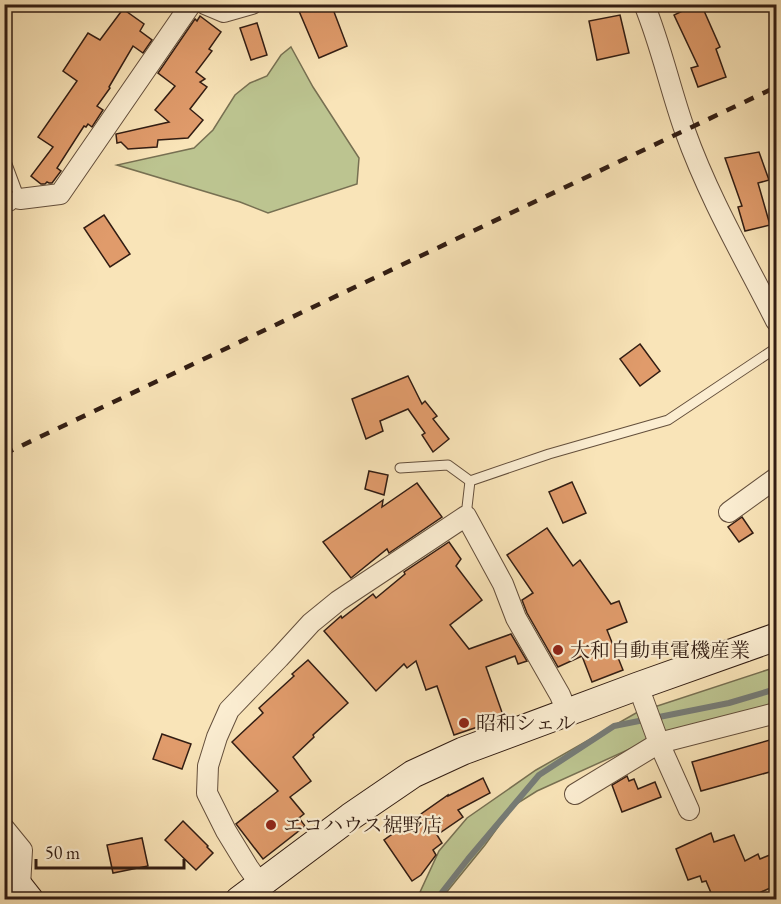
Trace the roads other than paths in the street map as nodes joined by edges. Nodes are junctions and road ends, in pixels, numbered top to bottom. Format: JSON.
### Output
{"nodes":[{"id":1,"x":190,"y":4,"type":"edge"},
{"id":2,"x":206,"y":4,"type":"edge"},
{"id":3,"x":252,"y":4,"type":"edge"},
{"id":4,"x":644,"y":4,"type":"edge"},
{"id":5,"x":4,"y":156,"type":"edge"},
{"id":6,"x":12,"y":203,"type":"edge"},
{"id":7,"x":777,"y":321,"type":"edge"},
{"id":8,"x":777,"y":348,"type":"edge"},
{"id":9,"x":400,"y":468,"type":"dead end"},
{"id":10,"x":777,"y":478,"type":"edge"},
{"id":11,"x":470,"y":481,"type":"junction"},
{"id":12,"x":729,"y":512,"type":"dead end"},
{"id":13,"x":466,"y":516,"type":"junction"},
{"id":14,"x":777,"y":637,"type":"edge"},
{"id":15,"x":642,"y":696,"type":"junction"},
{"id":16,"x":567,"y":712,"type":"junction"},
{"id":17,"x":777,"y":713,"type":"edge"},
{"id":18,"x":658,"y":743,"type":"junction"},
{"id":19,"x":575,"y":794,"type":"dead end"},
{"id":20,"x":689,"y":810,"type":"dead end"},
{"id":21,"x":4,"y":828,"type":"edge"},
{"id":22,"x":15,"y":884,"type":"edge"},
{"id":23,"x":250,"y":892,"type":"edge"}],
"edges":[{"from":1,"to":6,"type":"street"},
{"from":2,"to":3,"type":"street"},
{"from":4,"to":7,"type":"street"},
{"from":5,"to":6,"type":"lane"},
{"from":8,"to":11,"type":"lane"},
{"from":9,"to":11,"type":"lane"},
{"from":10,"to":12,"type":"street"},
{"from":11,"to":13,"type":"lane"},
{"from":13,"to":16,"type":"street"},
{"from":13,"to":23,"type":"street"},
{"from":14,"to":15,"type":"main road"},
{"from":15,"to":16,"type":"main road"},
{"from":15,"to":18,"type":"street"},
{"from":16,"to":23,"type":"main road"},
{"from":17,"to":18,"type":"street"},
{"from":18,"to":19,"type":"street"},
{"from":18,"to":20,"type":"street"},
{"from":21,"to":22,"type":"street"}]}
